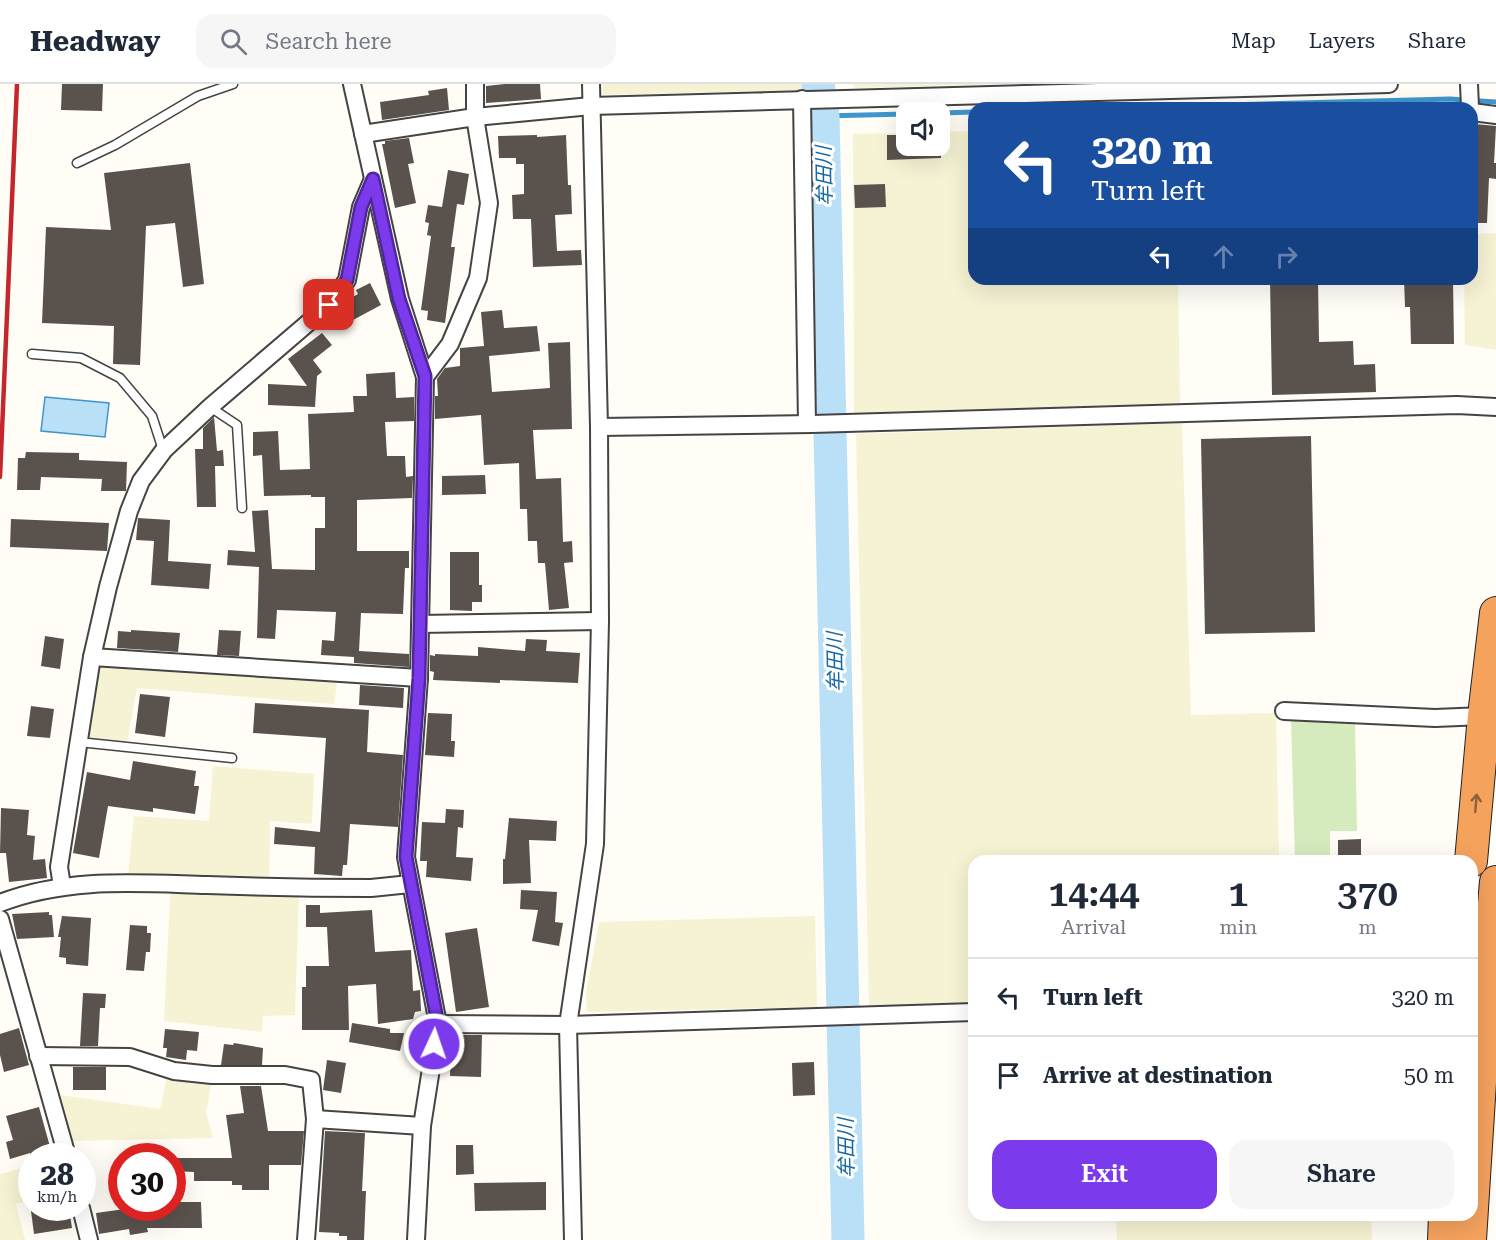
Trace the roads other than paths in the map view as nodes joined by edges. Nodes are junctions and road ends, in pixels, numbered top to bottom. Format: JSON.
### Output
{"nodes":[{"id":1,"x":233,"y":84,"type":"edge"},
{"id":2,"x":352,"y":84,"type":"edge"},
{"id":3,"x":475,"y":84,"type":"edge"},
{"id":4,"x":591,"y":84,"type":"edge"},
{"id":5,"x":1389,"y":84,"type":"edge"},
{"id":6,"x":804,"y":99,"type":"junction"},
{"id":7,"x":1478,"y":105,"type":"edge"},
{"id":8,"x":591,"y":106,"type":"junction"},
{"id":9,"x":1496,"y":115,"type":"edge"},
{"id":10,"x":475,"y":117,"type":"junction"},
{"id":11,"x":363,"y":134,"type":"junction"},
{"id":12,"x":77,"y":163,"type":"dead end"},
{"id":13,"x":373,"y":179,"type":"junction"},
{"id":14,"x":32,"y":354,"type":"dead end"},
{"id":15,"x":425,"y":376,"type":"junction"},
{"id":16,"x":210,"y":407,"type":"junction"},
{"id":17,"x":1496,"y":407,"type":"edge"},
{"id":18,"x":810,"y":424,"type":"junction"},
{"id":19,"x":599,"y":427,"type":"junction"},
{"id":20,"x":164,"y":450,"type":"junction"},
{"id":21,"x":242,"y":508,"type":"dead end"},
{"id":22,"x":1496,"y":613,"type":"edge"},
{"id":23,"x":600,"y":621,"type":"junction"},
{"id":24,"x":420,"y":624,"type":"junction"},
{"id":25,"x":92,"y":657,"type":"junction"},
{"id":26,"x":419,"y":678,"type":"junction"},
{"id":27,"x":1284,"y":711,"type":"dead end"},
{"id":28,"x":1484,"y":716,"type":"junction"},
{"id":29,"x":79,"y":742,"type":"junction"},
{"id":30,"x":232,"y":758,"type":"dead end"},
{"id":31,"x":1472,"y":855,"type":"edge"},
{"id":32,"x":1496,"y":882,"type":"edge"},
{"id":33,"x":410,"y":884,"type":"junction"},
{"id":34,"x":62,"y":886,"type":"junction"},
{"id":35,"x":0,"y":903,"type":"edge"},
{"id":36,"x":0,"y":919,"type":"edge"},
{"id":37,"x":1484,"y":1003,"type":"edge"},
{"id":38,"x":968,"y":1012,"type":"edge"},
{"id":39,"x":438,"y":1024,"type":"junction"},
{"id":40,"x":568,"y":1025,"type":"junction"},
{"id":41,"x":38,"y":1056,"type":"junction"},
{"id":42,"x":1478,"y":1105,"type":"edge"},
{"id":43,"x":315,"y":1119,"type":"junction"},
{"id":44,"x":422,"y":1126,"type":"junction"},
{"id":45,"x":63,"y":1143,"type":"edge"},
{"id":46,"x":84,"y":1221,"type":"edge"},
{"id":47,"x":1445,"y":1221,"type":"edge"},
{"id":48,"x":1471,"y":1221,"type":"edge"},
{"id":49,"x":89,"y":1240,"type":"edge"},
{"id":50,"x":306,"y":1240,"type":"edge"},
{"id":51,"x":416,"y":1240,"type":"edge"},
{"id":52,"x":573,"y":1240,"type":"edge"},
{"id":53,"x":1444,"y":1240,"type":"edge"},
{"id":54,"x":1470,"y":1240,"type":"edge"}],
"edges":[{"from":1,"to":12,"type":"lane"},
{"from":2,"to":11,"type":"street"},
{"from":3,"to":10,"type":"street"},
{"from":4,"to":8,"type":"street"},
{"from":5,"to":6,"type":"street"},
{"from":6,"to":8,"type":"street"},
{"from":6,"to":18,"type":"street"},
{"from":7,"to":9,"type":"street"},
{"from":8,"to":10,"type":"street"},
{"from":8,"to":19,"type":"street"},
{"from":10,"to":11,"type":"street"},
{"from":10,"to":15,"type":"street"},
{"from":11,"to":13,"type":"street"},
{"from":13,"to":15,"type":"street"},
{"from":13,"to":16,"type":"street"},
{"from":14,"to":20,"type":"lane"},
{"from":15,"to":24,"type":"street"},
{"from":16,"to":20,"type":"street"},
{"from":16,"to":21,"type":"lane"},
{"from":17,"to":18,"type":"street"},
{"from":18,"to":19,"type":"street"},
{"from":19,"to":23,"type":"street"},
{"from":20,"to":25,"type":"street"},
{"from":22,"to":28,"type":"highway"},
{"from":23,"to":24,"type":"street"},
{"from":23,"to":40,"type":"street"},
{"from":24,"to":26,"type":"street"},
{"from":25,"to":26,"type":"street"},
{"from":25,"to":29,"type":"street"},
{"from":26,"to":33,"type":"street"},
{"from":27,"to":28,"type":"street"},
{"from":31,"to":28,"type":"highway","one_way":true},
{"from":29,"to":30,"type":"lane"},
{"from":29,"to":34,"type":"street"},
{"from":32,"to":37,"type":"highway"},
{"from":33,"to":34,"type":"street"},
{"from":33,"to":39,"type":"street"},
{"from":34,"to":35,"type":"street"},
{"from":36,"to":41,"type":"street"},
{"from":37,"to":42,"type":"highway"},
{"from":38,"to":40,"type":"street"},
{"from":39,"to":40,"type":"street"},
{"from":39,"to":44,"type":"street"},
{"from":40,"to":52,"type":"street"},
{"from":41,"to":43,"type":"street"},
{"from":41,"to":45,"type":"street"},
{"from":43,"to":44,"type":"street"},
{"from":43,"to":50,"type":"street"},
{"from":44,"to":51,"type":"street"},
{"from":46,"to":49,"type":"street"},
{"from":47,"to":53,"type":"highway"},
{"from":48,"to":54,"type":"highway"}]}
